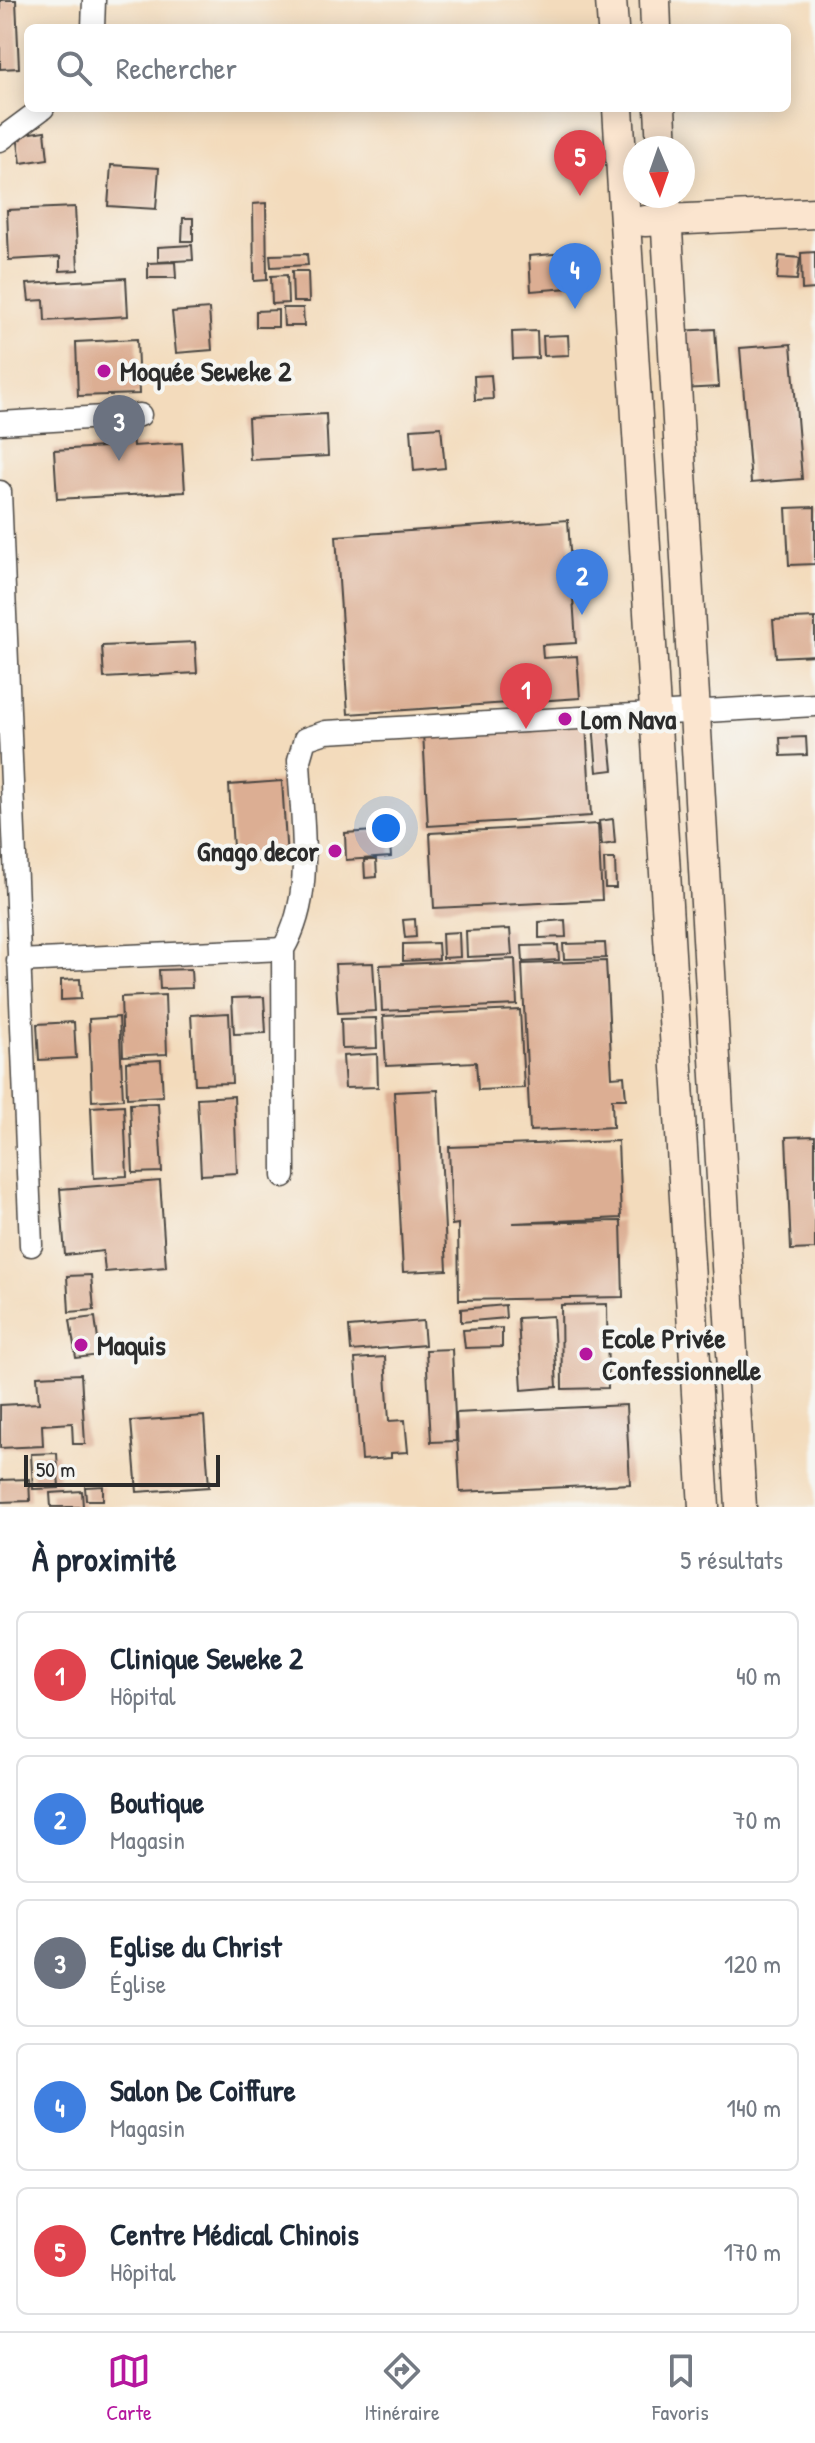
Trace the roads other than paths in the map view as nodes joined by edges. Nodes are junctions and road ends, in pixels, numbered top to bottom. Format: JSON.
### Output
{"nodes":[{"id":1,"x":94,"y":0,"type":"edge"},
{"id":2,"x":611,"y":0,"type":"edge"},
{"id":3,"x":655,"y":0,"type":"edge"},
{"id":4,"x":93,"y":24,"type":"edge"},
{"id":5,"x":613,"y":24,"type":"edge"},
{"id":6,"x":656,"y":24,"type":"edge"},
{"id":7,"x":38,"y":112,"type":"edge"},
{"id":8,"x":618,"y":112,"type":"edge"},
{"id":9,"x":660,"y":112,"type":"edge"},
{"id":10,"x":661,"y":136,"type":"edge"},
{"id":11,"x":0,"y":140,"type":"edge"},
{"id":12,"x":665,"y":208,"type":"edge"},
{"id":13,"x":815,"y":213,"type":"edge"},
{"id":14,"x":626,"y":222,"type":"junction"},
{"id":15,"x":140,"y":415,"type":"dead end"},
{"id":16,"x":0,"y":423,"type":"edge"},
{"id":17,"x":0,"y":492,"type":"edge"},
{"id":18,"x":815,"y":705,"type":"edge"},
{"id":19,"x":694,"y":713,"type":"junction"},
{"id":20,"x":656,"y":714,"type":"junction"},
{"id":21,"x":283,"y":949,"type":"junction"},
{"id":22,"x":18,"y":961,"type":"junction"},
{"id":23,"x":284,"y":1176,"type":"dead end"},
{"id":24,"x":31,"y":1245,"type":"dead end"},
{"id":25,"x":704,"y":1507,"type":"edge"},
{"id":26,"x":741,"y":1507,"type":"edge"}],
"edges":[{"from":1,"to":4,"type":"street"},
{"from":2,"to":5,"type":"main road"},
{"from":3,"to":6,"type":"main road"},
{"from":7,"to":11,"type":"street"},
{"from":8,"to":14,"type":"main road"},
{"from":9,"to":10,"type":"main road"},
{"from":12,"to":13,"type":"main road"},
{"from":12,"to":14,"type":"main road"},
{"from":12,"to":19,"type":"main road"},
{"from":14,"to":20,"type":"main road"},
{"from":15,"to":16,"type":"street"},
{"from":17,"to":22,"type":"street"},
{"from":18,"to":19,"type":"street"},
{"from":19,"to":20,"type":"street"},
{"from":19,"to":26,"type":"main road"},
{"from":20,"to":21,"type":"street"},
{"from":20,"to":25,"type":"main road"},
{"from":21,"to":22,"type":"street"},
{"from":21,"to":23,"type":"street"},
{"from":22,"to":24,"type":"street"}]}
